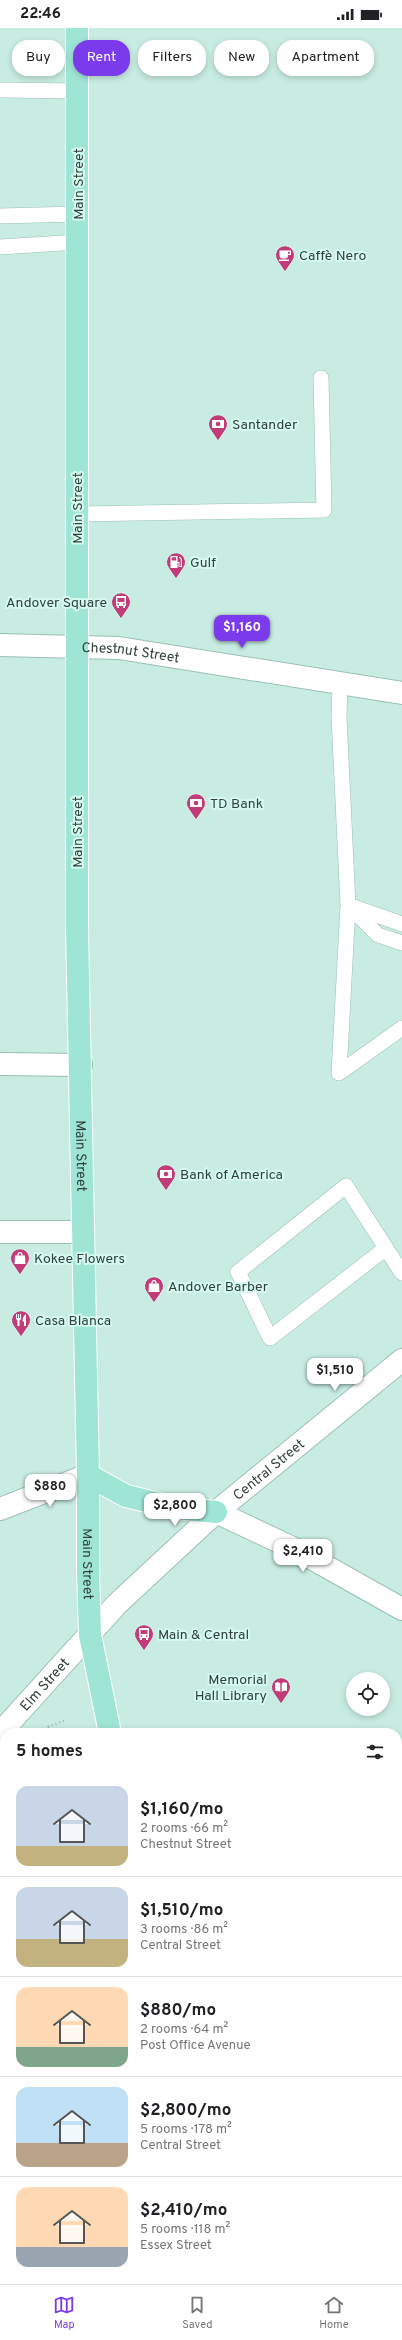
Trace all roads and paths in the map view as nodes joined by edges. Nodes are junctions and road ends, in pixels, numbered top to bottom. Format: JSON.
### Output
{"nodes":[{"id":1,"x":77,"y":28,"type":"edge"},
{"id":2,"x":0,"y":90,"type":"edge"},
{"id":3,"x":78,"y":91,"type":"junction"},
{"id":4,"x":78,"y":214,"type":"junction"},
{"id":5,"x":0,"y":216,"type":"edge"},
{"id":6,"x":78,"y":242,"type":"junction"},
{"id":7,"x":0,"y":247,"type":"edge"},
{"id":8,"x":321,"y":378,"type":"dead end"},
{"id":9,"x":78,"y":514,"type":"junction"},
{"id":10,"x":0,"y":644,"type":"edge"},
{"id":11,"x":77,"y":646,"type":"junction"},
{"id":12,"x":340,"y":683,"type":"junction"},
{"id":13,"x":402,"y":693,"type":"edge"},
{"id":14,"x":348,"y":905,"type":"junction"},
{"id":15,"x":402,"y":924,"type":"edge"},
{"id":16,"x":402,"y":943,"type":"edge"},
{"id":17,"x":402,"y":1028,"type":"edge"},
{"id":18,"x":0,"y":1064,"type":"edge"},
{"id":19,"x":81,"y":1065,"type":"junction"},
{"id":20,"x":0,"y":1232,"type":"edge"},
{"id":21,"x":82,"y":1232,"type":"junction"},
{"id":22,"x":386,"y":1248,"type":"junction"},
{"id":23,"x":402,"y":1273,"type":"edge"},
{"id":24,"x":402,"y":1360,"type":"edge"},
{"id":25,"x":88,"y":1475,"type":"junction"},
{"id":26,"x":0,"y":1509,"type":"edge"},
{"id":27,"x":216,"y":1512,"type":"junction"},
{"id":28,"x":402,"y":1609,"type":"edge"},
{"id":29,"x":90,"y":1635,"type":"junction"},
{"id":30,"x":66,"y":1720,"type":"dead end"},
{"id":31,"x":48,"y":1727,"type":"dead end"},
{"id":32,"x":5,"y":1728,"type":"edge"},
{"id":33,"x":109,"y":1728,"type":"edge"}],
"edges":[{"from":1,"to":3,"type":"main road","name":"Main Street"},
{"from":2,"to":3,"type":"lane"},
{"from":3,"to":4,"type":"main road","name":"Main Street"},
{"from":4,"to":5,"type":"lane"},
{"from":4,"to":6,"type":"main road","name":"Main Street"},
{"from":6,"to":7,"type":"lane"},
{"from":6,"to":9,"type":"main road","name":"Main Street"},
{"from":8,"to":9,"type":"lane"},
{"from":9,"to":11,"type":"main road","name":"Main Street"},
{"from":10,"to":11,"type":"main road","name":"Chestnut Street"},
{"from":11,"to":12,"type":"main road","name":"Chestnut Street"},
{"from":11,"to":19,"type":"main road","name":"Main Street"},
{"from":12,"to":13,"type":"main road","name":"Chestnut Street"},
{"from":12,"to":14,"type":"lane"},
{"from":14,"to":15,"type":"lane"},
{"from":14,"to":16,"type":"lane"},
{"from":14,"to":17,"type":"lane"},
{"from":18,"to":19,"type":"main road"},
{"from":19,"to":21,"type":"main road","name":"Main Street"},
{"from":20,"to":21,"type":"main road"},
{"from":21,"to":25,"type":"main road","name":"Main Street"},
{"from":22,"to":22,"type":"lane"},
{"from":22,"to":23,"type":"lane"},
{"from":24,"to":27,"type":"main road","name":"Central Street"},
{"from":25,"to":26,"type":"main road"},
{"from":25,"to":27,"type":"main road"},
{"from":25,"to":29,"type":"main road","name":"Main Street"},
{"from":27,"to":28,"type":"main road"},
{"from":27,"to":29,"type":"main road","name":"Central Street"},
{"from":29,"to":32,"type":"main road","name":"Elm Street"},
{"from":29,"to":33,"type":"main road","name":"Main Street"},
{"from":30,"to":31,"type":"path"}]}
